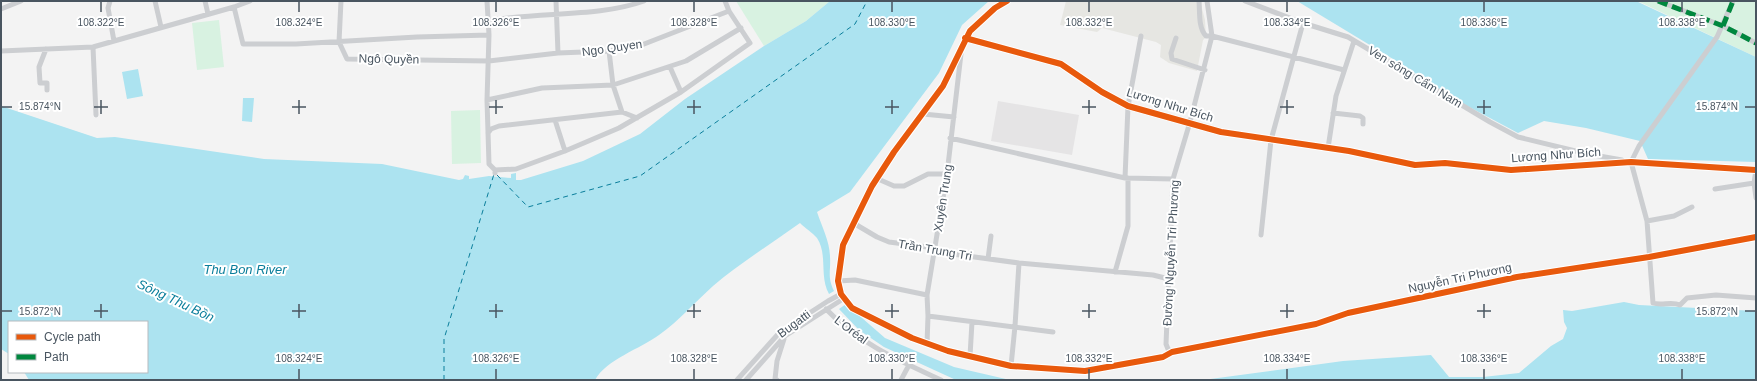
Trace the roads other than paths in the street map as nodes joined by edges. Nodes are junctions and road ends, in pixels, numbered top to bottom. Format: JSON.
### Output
{"nodes":[{"id":1,"x":20,"y":1,"type":"edge"},
{"id":2,"x":110,"y":1,"type":"edge"},
{"id":3,"x":155,"y":1,"type":"edge"},
{"id":4,"x":205,"y":1,"type":"edge"},
{"id":5,"x":250,"y":1,"type":"edge"},
{"id":6,"x":341,"y":1,"type":"edge"},
{"id":7,"x":487,"y":1,"type":"edge"},
{"id":8,"x":556,"y":1,"type":"edge"},
{"id":9,"x":644,"y":1,"type":"edge"},
{"id":10,"x":725,"y":1,"type":"edge"},
{"id":11,"x":1007,"y":1,"type":"edge"},
{"id":12,"x":1199,"y":1,"type":"edge"},
{"id":13,"x":1207,"y":1,"type":"edge"},
{"id":14,"x":1245,"y":1,"type":"edge"},
{"id":15,"x":1658,"y":1,"type":"edge"},
{"id":16,"x":1733,"y":1,"type":"edge"},
{"id":17,"x":234,"y":7,"type":"junction"},
{"id":18,"x":1,"y":9,"type":"edge"},
{"id":19,"x":729,"y":11,"type":"junction"},
{"id":20,"x":208,"y":14,"type":"junction"},
{"id":21,"x":557,"y":14,"type":"junction"},
{"id":22,"x":488,"y":21,"type":"junction"},
{"id":23,"x":1303,"y":23,"type":"junction"},
{"id":24,"x":161,"y":26,"type":"junction"},
{"id":25,"x":1723,"y":26,"type":"junction"},
{"id":26,"x":741,"y":28,"type":"junction"},
{"id":27,"x":489,"y":35,"type":"junction"},
{"id":28,"x":1141,"y":36,"type":"dead end"},
{"id":29,"x":1212,"y":36,"type":"junction"},
{"id":30,"x":966,"y":38,"type":"junction"},
{"id":31,"x":1176,"y":38,"type":"dead end"},
{"id":32,"x":114,"y":41,"type":"junction"},
{"id":33,"x":1354,"y":41,"type":"junction"},
{"id":34,"x":339,"y":42,"type":"junction"},
{"id":35,"x":1756,"y":43,"type":"edge"},
{"id":36,"x":93,"y":47,"type":"junction"},
{"id":37,"x":46,"y":49,"type":"junction"},
{"id":38,"x":609,"y":50,"type":"junction"},
{"id":39,"x":1,"y":51,"type":"edge"},
{"id":40,"x":961,"y":51,"type":"junction"},
{"id":41,"x":558,"y":54,"type":"junction"},
{"id":42,"x":1293,"y":57,"type":"junction"},
{"id":43,"x":489,"y":61,"type":"junction"},
{"id":44,"x":670,"y":67,"type":"junction"},
{"id":45,"x":1204,"y":70,"type":"junction"},
{"id":46,"x":1344,"y":70,"type":"junction"},
{"id":47,"x":613,"y":85,"type":"junction"},
{"id":48,"x":47,"y":90,"type":"dead end"},
{"id":49,"x":681,"y":92,"type":"junction"},
{"id":50,"x":487,"y":100,"type":"junction"},
{"id":51,"x":1128,"y":106,"type":"junction"},
{"id":52,"x":622,"y":112,"type":"junction"},
{"id":53,"x":1334,"y":113,"type":"junction"},
{"id":54,"x":923,"y":114,"type":"junction"},
{"id":55,"x":96,"y":115,"type":"dead end"},
{"id":56,"x":954,"y":117,"type":"junction"},
{"id":57,"x":637,"y":118,"type":"junction"},
{"id":58,"x":555,"y":120,"type":"junction"},
{"id":59,"x":1190,"y":122,"type":"junction"},
{"id":60,"x":1363,"y":124,"type":"dead end"},
{"id":61,"x":488,"y":133,"type":"junction"},
{"id":62,"x":950,"y":138,"type":"junction"},
{"id":63,"x":1271,"y":140,"type":"junction"},
{"id":64,"x":1328,"y":148,"type":"junction"},
{"id":65,"x":565,"y":151,"type":"junction"},
{"id":66,"x":1631,"y":162,"type":"junction"},
{"id":67,"x":1756,"y":170,"type":"edge"},
{"id":68,"x":947,"y":174,"type":"junction"},
{"id":69,"x":1127,"y":178,"type":"junction"},
{"id":70,"x":878,"y":179,"type":"junction"},
{"id":71,"x":1173,"y":179,"type":"junction"},
{"id":72,"x":1754,"y":183,"type":"junction"},
{"id":73,"x":1715,"y":189,"type":"dead end"},
{"id":74,"x":1756,"y":198,"type":"edge"},
{"id":75,"x":1692,"y":207,"type":"dead end"},
{"id":76,"x":1647,"y":221,"type":"junction"},
{"id":77,"x":855,"y":224,"type":"junction"},
{"id":78,"x":1261,"y":235,"type":"dead end"},
{"id":79,"x":991,"y":236,"type":"dead end"},
{"id":80,"x":1756,"y":237,"type":"edge"},
{"id":81,"x":935,"y":248,"type":"junction"},
{"id":82,"x":1648,"y":257,"type":"junction"},
{"id":83,"x":988,"y":259,"type":"junction"},
{"id":84,"x":1019,"y":263,"type":"junction"},
{"id":85,"x":1115,"y":272,"type":"junction"},
{"id":86,"x":1169,"y":279,"type":"junction"},
{"id":87,"x":838,"y":281,"type":"junction"},
{"id":88,"x":927,"y":294,"type":"junction"},
{"id":89,"x":842,"y":296,"type":"junction"},
{"id":90,"x":1756,"y":298,"type":"edge"},
{"id":91,"x":826,"y":309,"type":"junction"},
{"id":92,"x":928,"y":316,"type":"junction"},
{"id":93,"x":972,"y":322,"type":"junction"},
{"id":94,"x":1015,"y":326,"type":"junction"},
{"id":95,"x":1053,"y":332,"type":"dead end"},
{"id":96,"x":785,"y":336,"type":"junction"},
{"id":97,"x":927,"y":344,"type":"junction"},
{"id":98,"x":1172,"y":352,"type":"junction"},
{"id":99,"x":970,"y":356,"type":"junction"},
{"id":100,"x":909,"y":365,"type":"junction"},
{"id":101,"x":1011,"y":366,"type":"junction"},
{"id":102,"x":738,"y":380,"type":"edge"},
{"id":103,"x":746,"y":380,"type":"edge"},
{"id":104,"x":777,"y":380,"type":"edge"},
{"id":105,"x":901,"y":380,"type":"edge"},
{"id":106,"x":941,"y":380,"type":"edge"}],
"edges":[{"from":1,"to":18,"type":"street"},
{"from":2,"to":32,"type":"street"},
{"from":3,"to":24,"type":"street"},
{"from":4,"to":20,"type":"street"},
{"from":5,"to":17,"type":"street"},
{"from":6,"to":34,"type":"street"},
{"from":7,"to":22,"type":"street"},
{"from":8,"to":21,"type":"street"},
{"from":9,"to":21,"type":"street"},
{"from":10,"to":19,"type":"street"},
{"from":11,"to":30,"type":"street"},
{"from":12,"to":29,"type":"street"},
{"from":13,"to":29,"type":"street"},
{"from":14,"to":23,"type":"street","name":"Ven sông Cẩm Nam"},
{"from":15,"to":25,"type":"street"},
{"from":16,"to":25,"type":"street"},
{"from":17,"to":20,"type":"street"},
{"from":17,"to":34,"type":"street"},
{"from":19,"to":26,"type":"street"},
{"from":19,"to":38,"type":"street","name":"Ngo Quyen"},
{"from":20,"to":24,"type":"street"},
{"from":21,"to":22,"type":"street"},
{"from":21,"to":41,"type":"street"},
{"from":22,"to":27,"type":"street"},
{"from":23,"to":33,"type":"street","name":"Ven sông Cẩm Nam"},
{"from":23,"to":42,"type":"street"},
{"from":24,"to":32,"type":"street"},
{"from":25,"to":35,"type":"street"},
{"from":25,"to":66,"type":"street"},
{"from":26,"to":44,"type":"street"},
{"from":26,"to":49,"type":"street"},
{"from":27,"to":34,"type":"street"},
{"from":27,"to":43,"type":"street"},
{"from":28,"to":51,"type":"street"},
{"from":29,"to":42,"type":"street"},
{"from":29,"to":45,"type":"street","name":"Đường Nguyễn Tri Phương"},
{"from":30,"to":40,"type":"street"},
{"from":30,"to":51,"type":"street","name":"Lương Như Bích"},
{"from":31,"to":45,"type":"street"},
{"from":32,"to":36,"type":"street"},
{"from":33,"to":46,"type":"street"},
{"from":33,"to":66,"type":"street","name":"Ven sông Cẩm Nam"},
{"from":34,"to":43,"type":"street","name":"Ngô Quyền"},
{"from":36,"to":37,"type":"street"},
{"from":36,"to":55,"type":"street"},
{"from":37,"to":39,"type":"street"},
{"from":37,"to":48,"type":"street"},
{"from":38,"to":41,"type":"street","name":"Ngo Quyen"},
{"from":38,"to":47,"type":"street"},
{"from":40,"to":54,"type":"street"},
{"from":40,"to":56,"type":"street","name":"Xuyên Trung"},
{"from":41,"to":43,"type":"street","name":"Ngo Quyen"},
{"from":42,"to":46,"type":"street"},
{"from":42,"to":63,"type":"street"},
{"from":43,"to":50,"type":"street"},
{"from":44,"to":47,"type":"street"},
{"from":44,"to":49,"type":"street"},
{"from":45,"to":59,"type":"street","name":"Đường Nguyễn Tri Phương"},
{"from":46,"to":53,"type":"street"},
{"from":47,"to":50,"type":"street"},
{"from":47,"to":52,"type":"street"},
{"from":49,"to":57,"type":"street"},
{"from":50,"to":61,"type":"street"},
{"from":51,"to":59,"type":"street","name":"Lương Như Bích"},
{"from":51,"to":69,"type":"street"},
{"from":52,"to":57,"type":"street"},
{"from":52,"to":58,"type":"street"},
{"from":53,"to":60,"type":"street"},
{"from":53,"to":64,"type":"street"},
{"from":54,"to":56,"type":"street"},
{"from":54,"to":70,"type":"street"},
{"from":56,"to":62,"type":"street","name":"Xuyên Trung"},
{"from":57,"to":65,"type":"street"},
{"from":58,"to":61,"type":"street"},
{"from":58,"to":65,"type":"street"},
{"from":59,"to":63,"type":"street","name":"Lương Như Bích"},
{"from":59,"to":71,"type":"street","name":"Đường Nguyễn Tri Phương"},
{"from":61,"to":65,"type":"street"},
{"from":62,"to":68,"type":"street","name":"Xuyên Trung"},
{"from":62,"to":69,"type":"street"},
{"from":63,"to":64,"type":"street","name":"Lương Như Bích"},
{"from":63,"to":78,"type":"street"},
{"from":64,"to":66,"type":"street","name":"Lương Như Bích"},
{"from":66,"to":67,"type":"street","name":"Lương Như Bích"},
{"from":66,"to":76,"type":"street"},
{"from":67,"to":72,"type":"street"},
{"from":68,"to":70,"type":"street"},
{"from":68,"to":81,"type":"street","name":"Xuyên Trung"},
{"from":69,"to":71,"type":"street"},
{"from":69,"to":85,"type":"street"},
{"from":70,"to":77,"type":"street"},
{"from":71,"to":86,"type":"street","name":"Đường Nguyễn Tri Phương"},
{"from":72,"to":73,"type":"street"},
{"from":72,"to":74,"type":"street"},
{"from":75,"to":76,"type":"street"},
{"from":76,"to":82,"type":"street"},
{"from":77,"to":81,"type":"street","name":"Trần Trung Tri"},
{"from":77,"to":87,"type":"street"},
{"from":79,"to":83,"type":"street"},
{"from":80,"to":82,"type":"street","name":"Nguyễn Tri Phương"},
{"from":81,"to":83,"type":"street","name":"Trần Trung Tri"},
{"from":81,"to":88,"type":"street","name":"Xuyên Trung"},
{"from":82,"to":90,"type":"street"},
{"from":82,"to":98,"type":"street","name":"Nguyễn Tri Phương"},
{"from":83,"to":84,"type":"street","name":"Trần Trung Tri"},
{"from":84,"to":85,"type":"street","name":"Trần Trung Tri"},
{"from":84,"to":94,"type":"street"},
{"from":85,"to":86,"type":"street","name":"Trần Trung Tri"},
{"from":86,"to":98,"type":"street","name":"Đường Nguyễn Tri Phương"},
{"from":87,"to":88,"type":"street"},
{"from":87,"to":89,"type":"street"},
{"from":88,"to":92,"type":"street","name":"Xuyên Trung"},
{"from":89,"to":91,"type":"street"},
{"from":89,"to":97,"type":"street"},
{"from":89,"to":102,"type":"street","name":"Bugatti"},
{"from":91,"to":96,"type":"street"},
{"from":91,"to":100,"type":"street","name":"L’Oréal"},
{"from":92,"to":93,"type":"street"},
{"from":92,"to":97,"type":"street","name":"Xuyên Trung"},
{"from":93,"to":94,"type":"street"},
{"from":93,"to":99,"type":"street"},
{"from":94,"to":95,"type":"street"},
{"from":94,"to":101,"type":"street"},
{"from":96,"to":103,"type":"street"},
{"from":96,"to":104,"type":"street"},
{"from":97,"to":99,"type":"street"},
{"from":98,"to":101,"type":"street"},
{"from":99,"to":101,"type":"street"},
{"from":100,"to":105,"type":"street"},
{"from":100,"to":106,"type":"street","name":"L’Oréal"}]}
